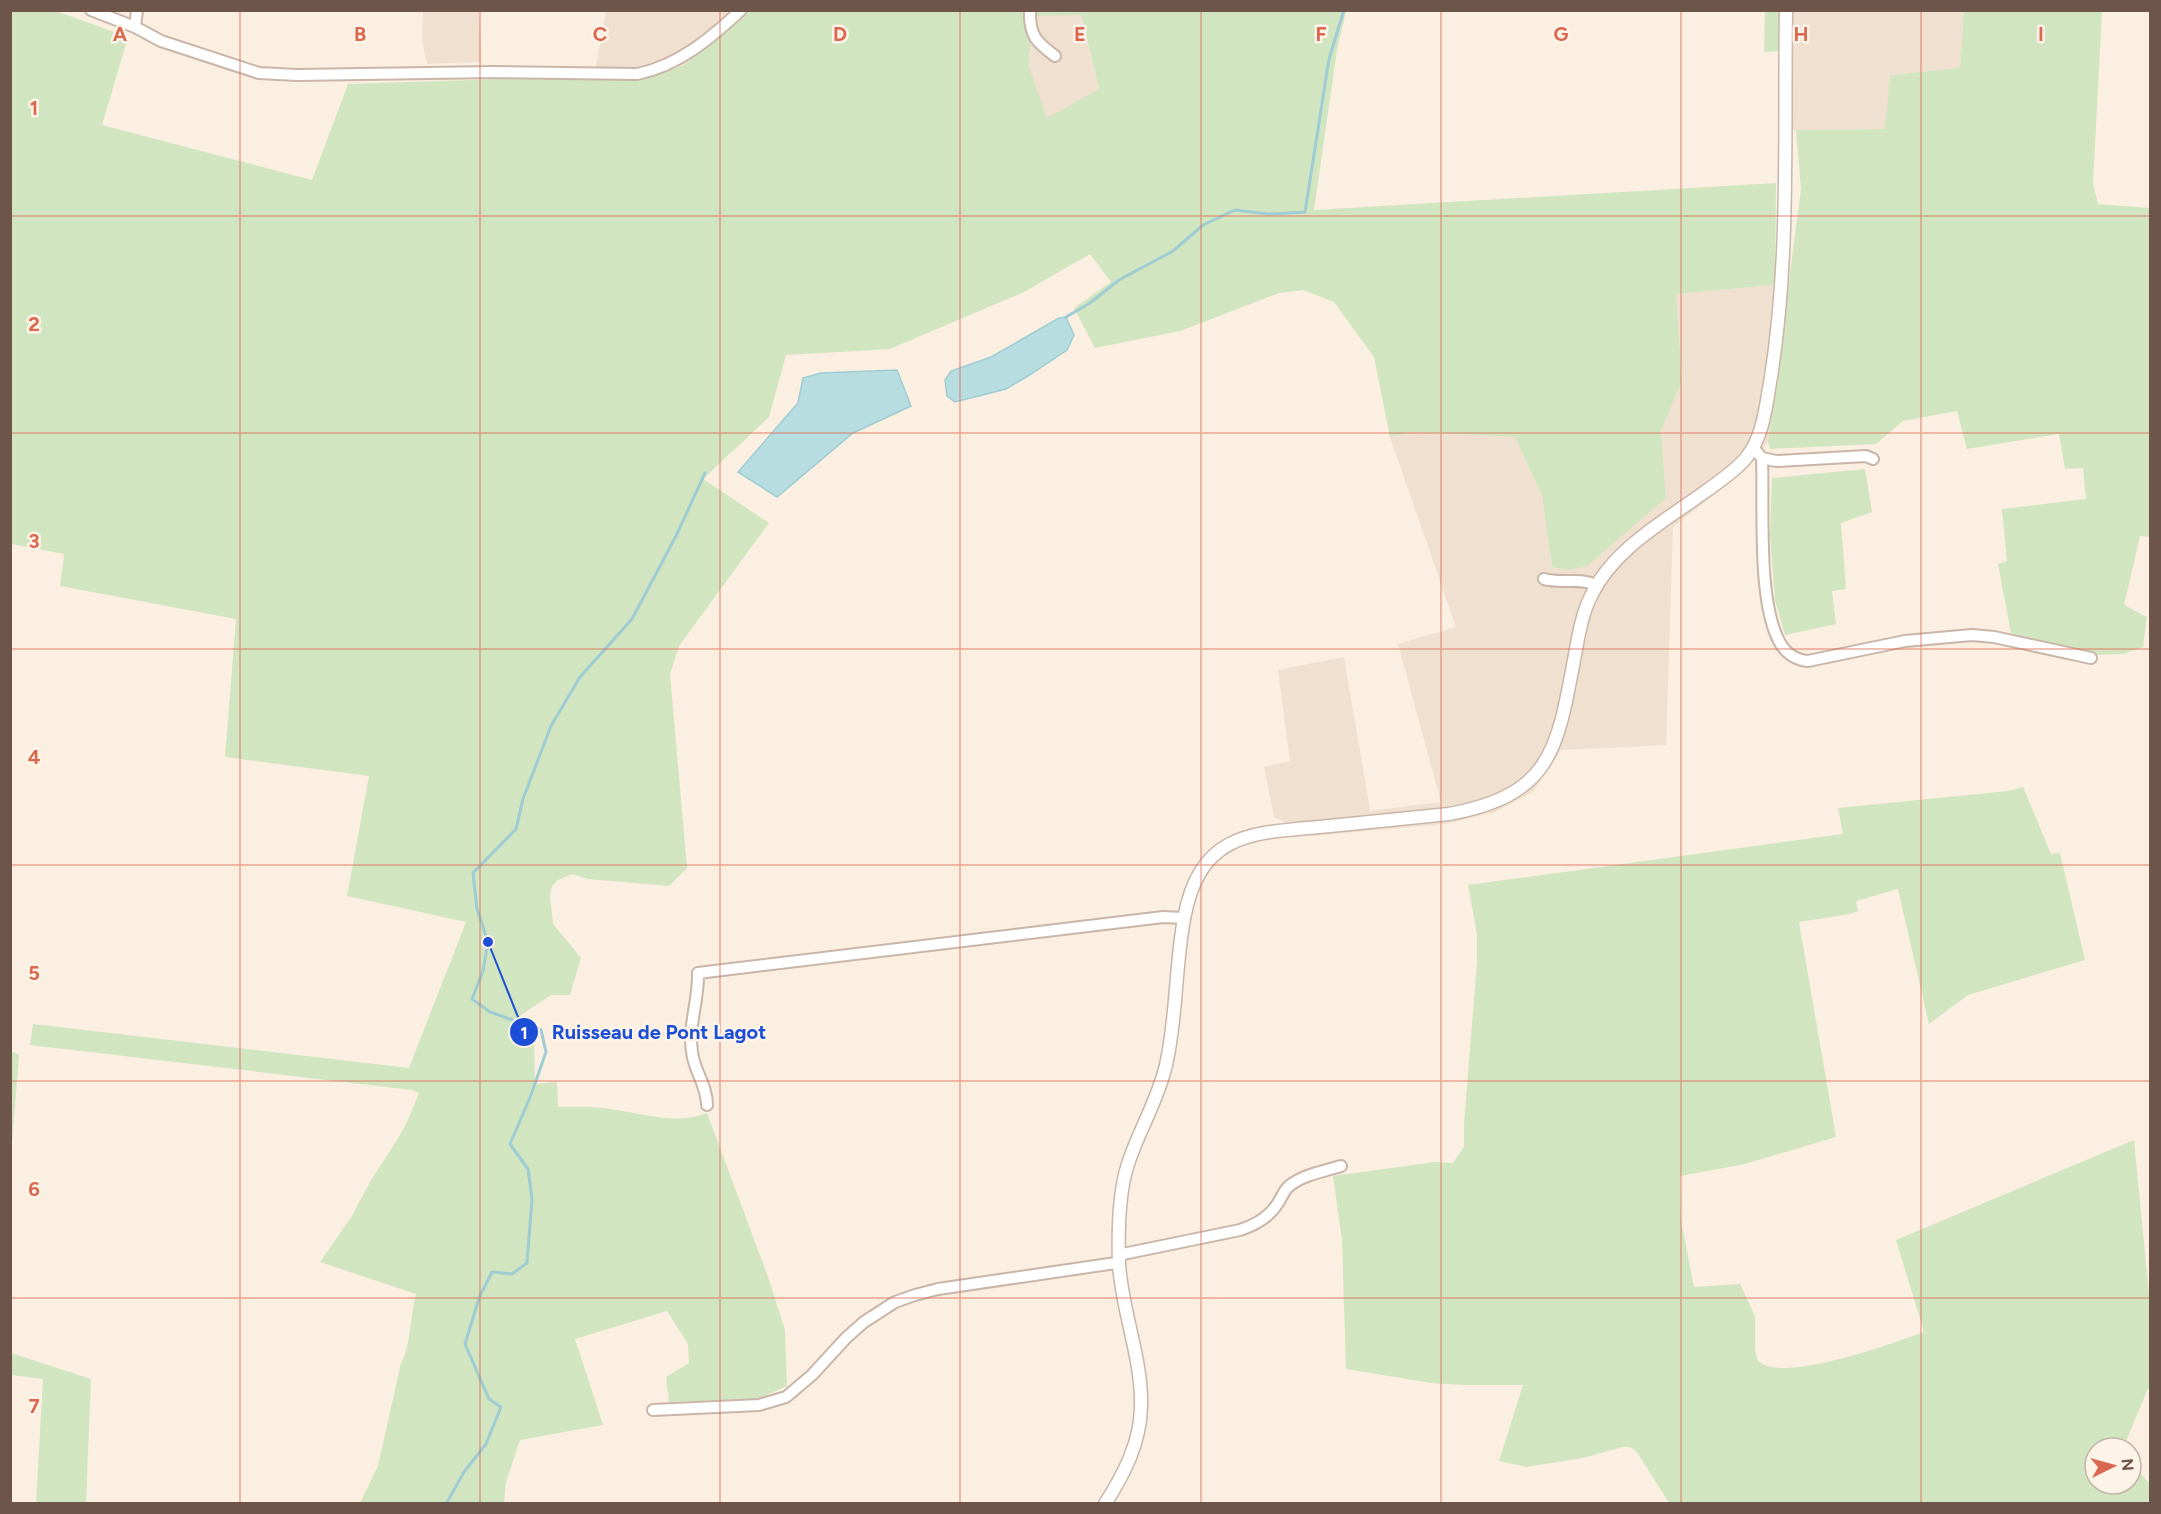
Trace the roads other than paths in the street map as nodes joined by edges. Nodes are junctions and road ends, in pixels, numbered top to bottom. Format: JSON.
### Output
{"nodes":[{"id":1,"x":91,"y":10,"type":"edge"},
{"id":2,"x":137,"y":10,"type":"edge"},
{"id":3,"x":741,"y":10,"type":"edge"},
{"id":4,"x":1030,"y":10,"type":"edge"},
{"id":5,"x":1786,"y":10,"type":"edge"},
{"id":6,"x":135,"y":27,"type":"junction"},
{"id":7,"x":1055,"y":56,"type":"dead end"},
{"id":8,"x":1752,"y":450,"type":"junction"},
{"id":9,"x":1762,"y":459,"type":"junction"},
{"id":10,"x":1873,"y":459,"type":"dead end"},
{"id":11,"x":1544,"y":579,"type":"dead end"},
{"id":12,"x":1596,"y":585,"type":"junction"},
{"id":13,"x":2091,"y":658,"type":"dead end"},
{"id":14,"x":1184,"y":918,"type":"junction"},
{"id":15,"x":707,"y":1105,"type":"dead end"},
{"id":16,"x":1341,"y":1166,"type":"dead end"},
{"id":17,"x":1119,"y":1260,"type":"junction"},
{"id":18,"x":653,"y":1410,"type":"dead end"},
{"id":19,"x":1105,"y":1503,"type":"edge"}],
"edges":[{"from":1,"to":6,"type":"street"},
{"from":2,"to":6,"type":"street"},
{"from":3,"to":6,"type":"street"},
{"from":4,"to":7,"type":"street"},
{"from":5,"to":8,"type":"street"},
{"from":8,"to":9,"type":"street"},
{"from":8,"to":12,"type":"street"},
{"from":9,"to":10,"type":"street"},
{"from":9,"to":13,"type":"street"},
{"from":11,"to":12,"type":"street"},
{"from":12,"to":14,"type":"street"},
{"from":14,"to":15,"type":"street"},
{"from":14,"to":17,"type":"street"},
{"from":16,"to":17,"type":"street"},
{"from":17,"to":18,"type":"street"},
{"from":17,"to":19,"type":"street"}]}
